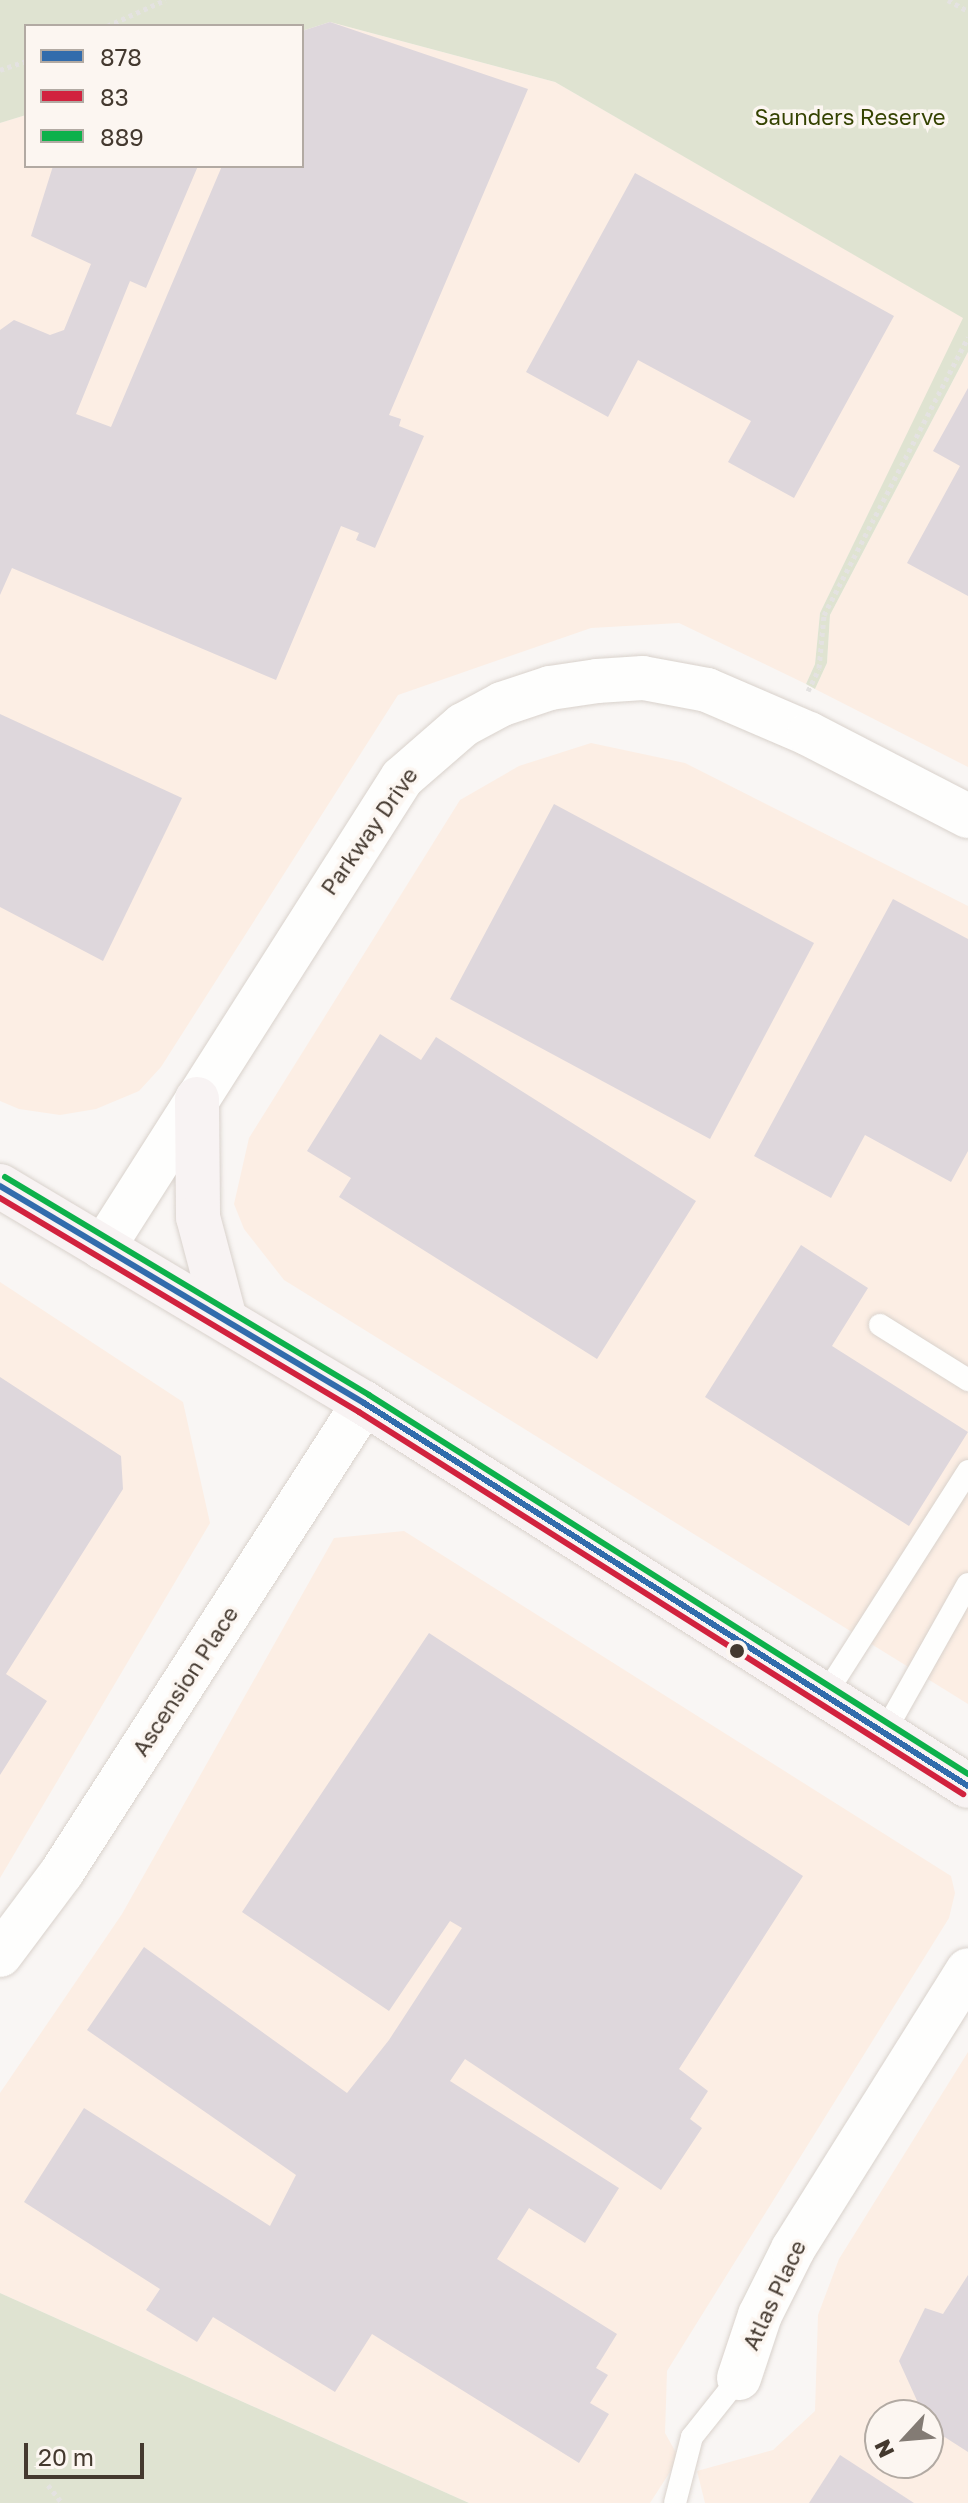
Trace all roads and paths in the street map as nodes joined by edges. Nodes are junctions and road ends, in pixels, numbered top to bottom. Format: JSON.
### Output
{"nodes":[{"id":1,"x":165,"y":0,"type":"edge"},
{"id":2,"x":948,"y":0,"type":"edge"},
{"id":3,"x":968,"y":11,"type":"edge"},
{"id":4,"x":111,"y":24,"type":"edge"},
{"id":5,"x":24,"y":62,"type":"edge"},
{"id":6,"x":0,"y":70,"type":"edge"},
{"id":7,"x":968,"y":337,"type":"edge"},
{"id":8,"x":808,"y":692,"type":"dead end"},
{"id":9,"x":968,"y":816,"type":"edge"},
{"id":10,"x":197,"y":1099,"type":"junction"},
{"id":11,"x":0,"y":1186,"type":"edge"},
{"id":12,"x":103,"y":1248,"type":"junction"},
{"id":13,"x":225,"y":1319,"type":"junction"},
{"id":14,"x":880,"y":1325,"type":"dead end"},
{"id":15,"x":968,"y":1380,"type":"edge"},
{"id":16,"x":364,"y":1403,"type":"junction"},
{"id":17,"x":968,"y":1471,"type":"edge"},
{"id":18,"x":968,"y":1584,"type":"edge"},
{"id":19,"x":825,"y":1695,"type":"junction"},
{"id":20,"x":884,"y":1733,"type":"junction"},
{"id":21,"x":968,"y":1786,"type":"edge"},
{"id":22,"x":0,"y":1955,"type":"edge"},
{"id":23,"x":968,"y":1970,"type":"edge"},
{"id":24,"x":739,"y":2378,"type":"joint"},
{"id":25,"x":48,"y":2485,"type":"dead end"},
{"id":26,"x":62,"y":2503,"type":"edge"},
{"id":27,"x":675,"y":2503,"type":"edge"}],
"edges":[{"from":1,"to":4,"type":"path"},
{"from":2,"to":3,"type":"path"},
{"from":5,"to":6,"type":"path"},
{"from":7,"to":8,"type":"path"},
{"from":9,"to":10,"type":"street","name":"Parkway Drive"},
{"from":10,"to":12,"type":"street","name":"Parkway Drive"},
{"from":10,"to":13,"type":"main road"},
{"from":11,"to":12,"type":"main road"},
{"from":12,"to":13,"type":"main road"},
{"from":13,"to":16,"type":"main road"},
{"from":14,"to":15,"type":"lane"},
{"from":16,"to":19,"type":"main road"},
{"from":16,"to":22,"type":"street","name":"Ascension Place"},
{"from":17,"to":19,"type":"lane"},
{"from":18,"to":20,"type":"lane"},
{"from":19,"to":20,"type":"main road"},
{"from":20,"to":21,"type":"main road"},
{"from":23,"to":24,"type":"street","name":"Atlas Place"},
{"from":24,"to":27,"type":"lane"},
{"from":25,"to":26,"type":"path"}]}
